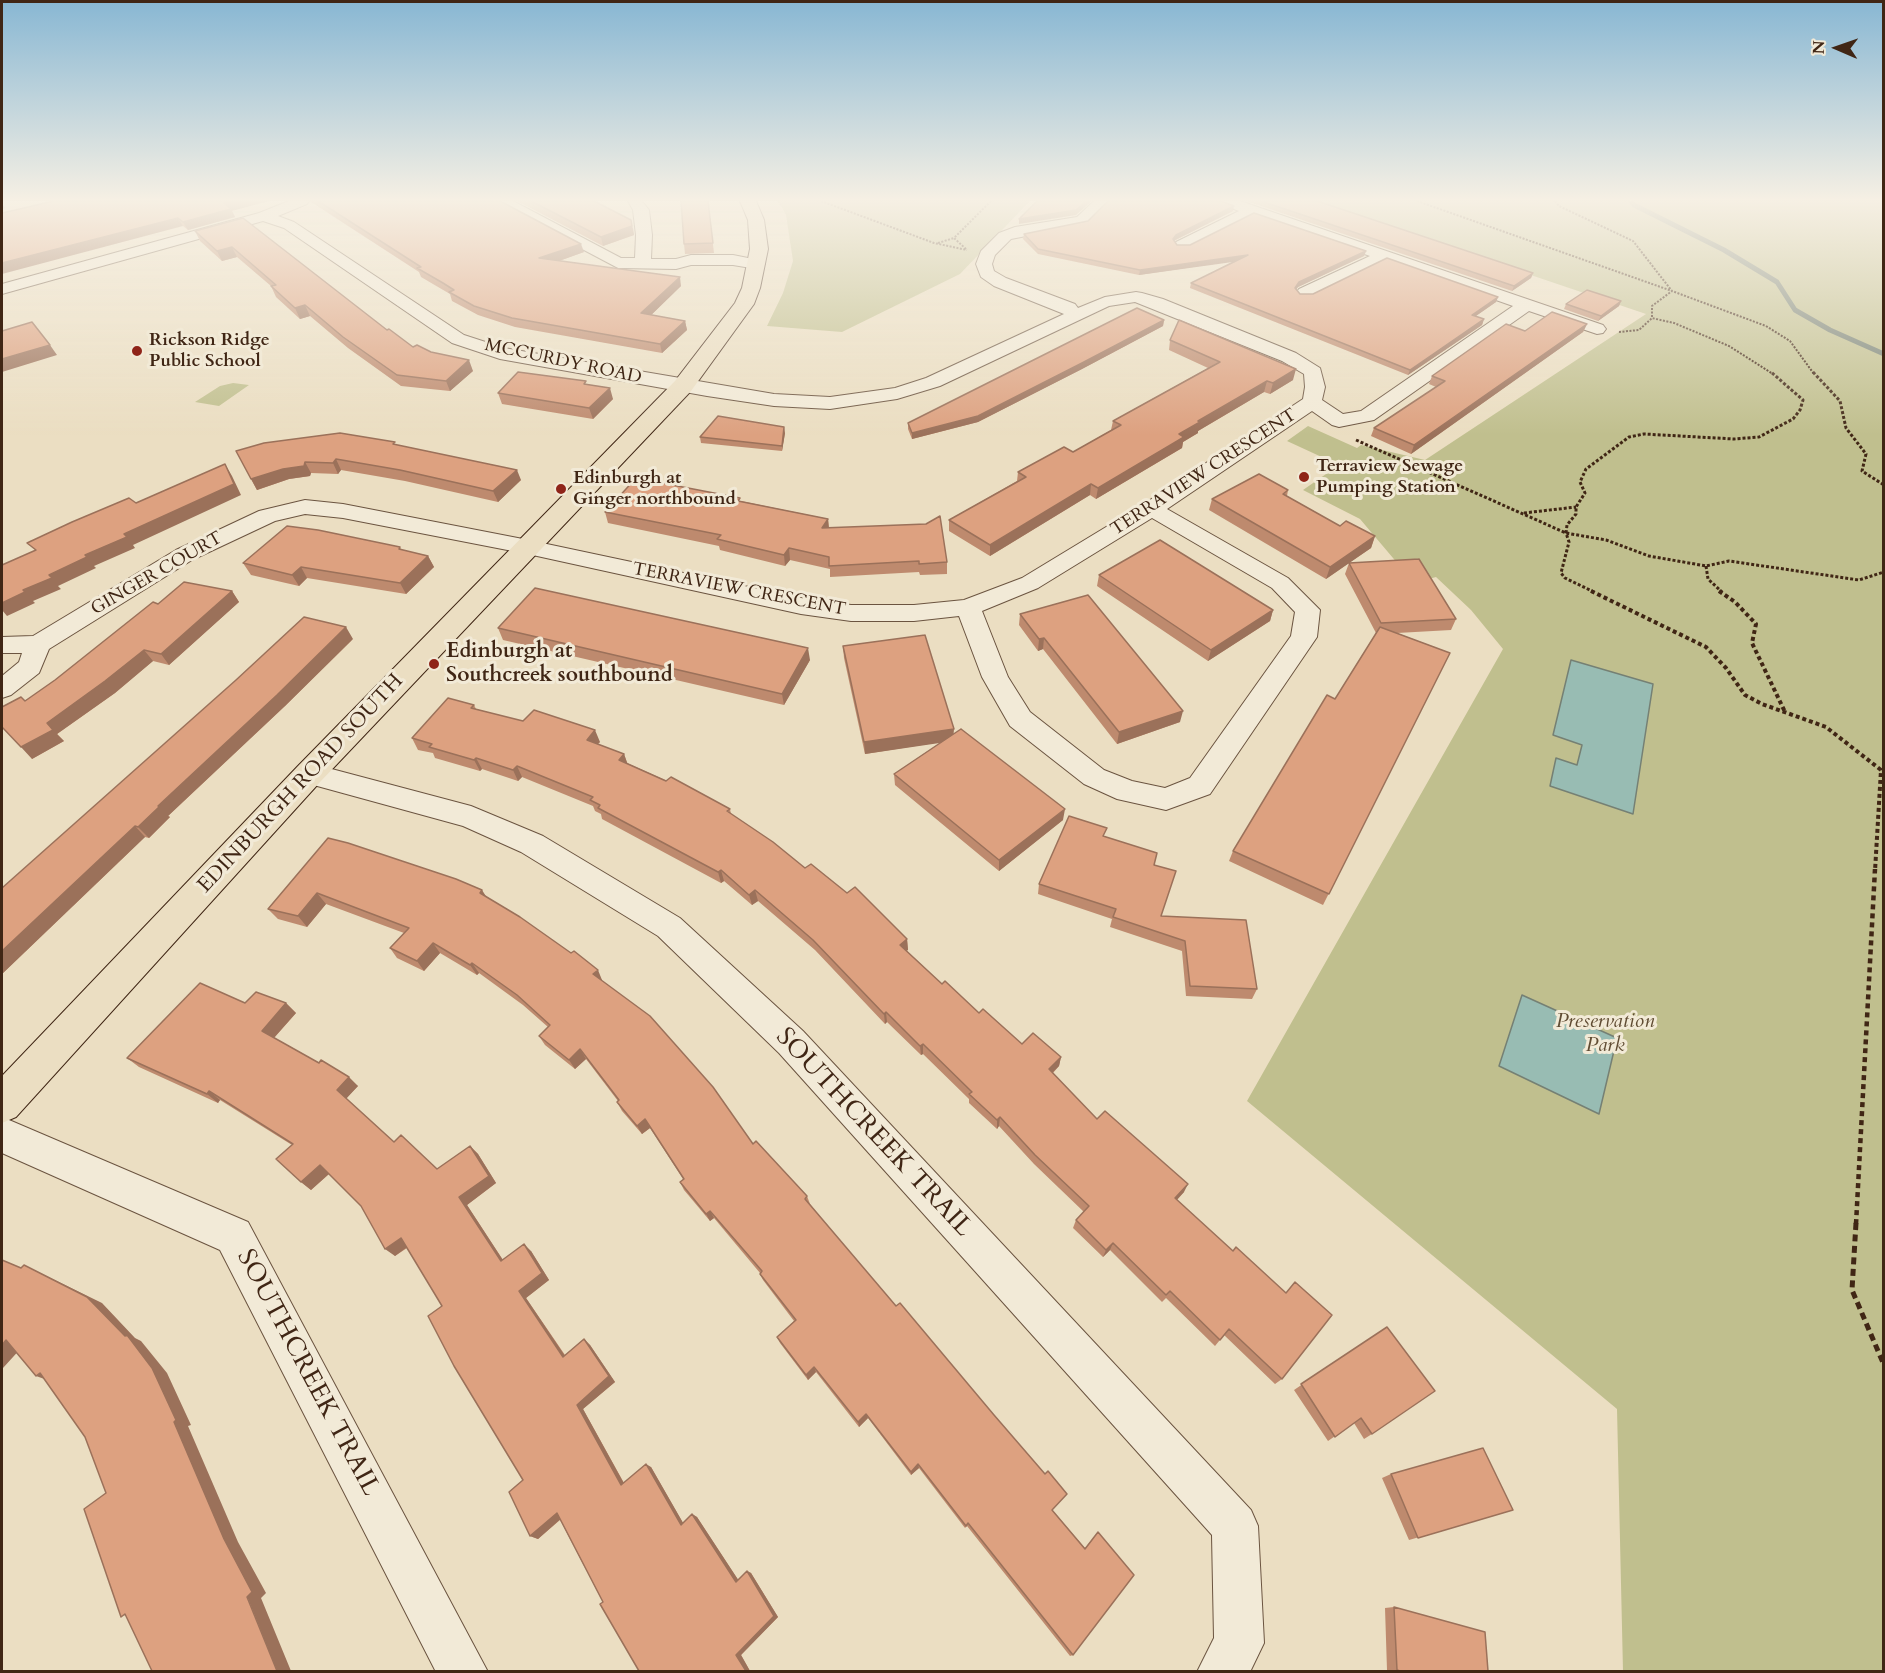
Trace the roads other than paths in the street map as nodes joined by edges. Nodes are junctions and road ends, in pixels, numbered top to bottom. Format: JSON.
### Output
{"nodes":[{"id":1,"x":38,"y":279,"type":"edge"},
{"id":2,"x":369,"y":279,"type":"edge"},
{"id":3,"x":754,"y":279,"type":"edge"},
{"id":4,"x":998,"y":279,"type":"edge"},
{"id":5,"x":1334,"y":279,"type":"edge"},
{"id":6,"x":1453,"y":279,"type":"edge"},
{"id":7,"x":2,"y":289,"type":"edge"},
{"id":8,"x":1305,"y":293,"type":"edge"},
{"id":9,"x":1526,"y":305,"type":"junction"},
{"id":10,"x":1076,"y":317,"type":"junction"},
{"id":11,"x":1597,"y":329,"type":"road end"},
{"id":12,"x":683,"y":386,"type":"junction"},
{"id":13,"x":1312,"y":402,"type":"junction"},
{"id":14,"x":1152,"y":509,"type":"junction"},
{"id":15,"x":528,"y":547,"type":"junction"},
{"id":16,"x":968,"y":607,"type":"junction"},
{"id":17,"x":38,"y":644,"type":"junction"},
{"id":18,"x":2,"y":645,"type":"edge"},
{"id":19,"x":2,"y":689,"type":"edge"},
{"id":20,"x":309,"y":774,"type":"junction"},
{"id":21,"x":2,"y":1104,"type":"edge"},
{"id":22,"x":2,"y":1135,"type":"edge"},
{"id":23,"x":463,"y":1671,"type":"edge"},
{"id":24,"x":1222,"y":1671,"type":"edge"}],
"edges":[{"from":1,"to":7,"type":"street"},
{"from":2,"to":12,"type":"street","name":"MCCURDY ROAD"},
{"from":3,"to":12,"type":"main road","name":"EDINBURGH ROAD SOUTH"},
{"from":4,"to":10,"type":"street"},
{"from":5,"to":8,"type":"street"},
{"from":6,"to":9,"type":"street"},
{"from":9,"to":11,"type":"street"},
{"from":9,"to":13,"type":"street"},
{"from":10,"to":12,"type":"street","name":"TERRAVIEW CRESCENT"},
{"from":10,"to":13,"type":"street","name":"TERRAVIEW CRESCENT"},
{"from":12,"to":15,"type":"main road","name":"EDINBURGH ROAD SOUTH"},
{"from":13,"to":14,"type":"street","name":"TERRAVIEW CRESCENT"},
{"from":14,"to":16,"type":"street","name":"TERRAVIEW CRESCENT"},
{"from":14,"to":16,"type":"street"},
{"from":15,"to":16,"type":"street","name":"TERRAVIEW CRESCENT"},
{"from":15,"to":17,"type":"street","name":"GINGER COURT"},
{"from":15,"to":20,"type":"main road","name":"EDINBURGH ROAD SOUTH"},
{"from":17,"to":18,"type":"street","name":"GINGER COURT"},
{"from":17,"to":19,"type":"street"},
{"from":20,"to":21,"type":"main road","name":"EDINBURGH ROAD SOUTH"},
{"from":20,"to":24,"type":"street","name":"SOUTHCREEK TRAIL"},
{"from":22,"to":23,"type":"street","name":"SOUTHCREEK TRAIL"}]}
